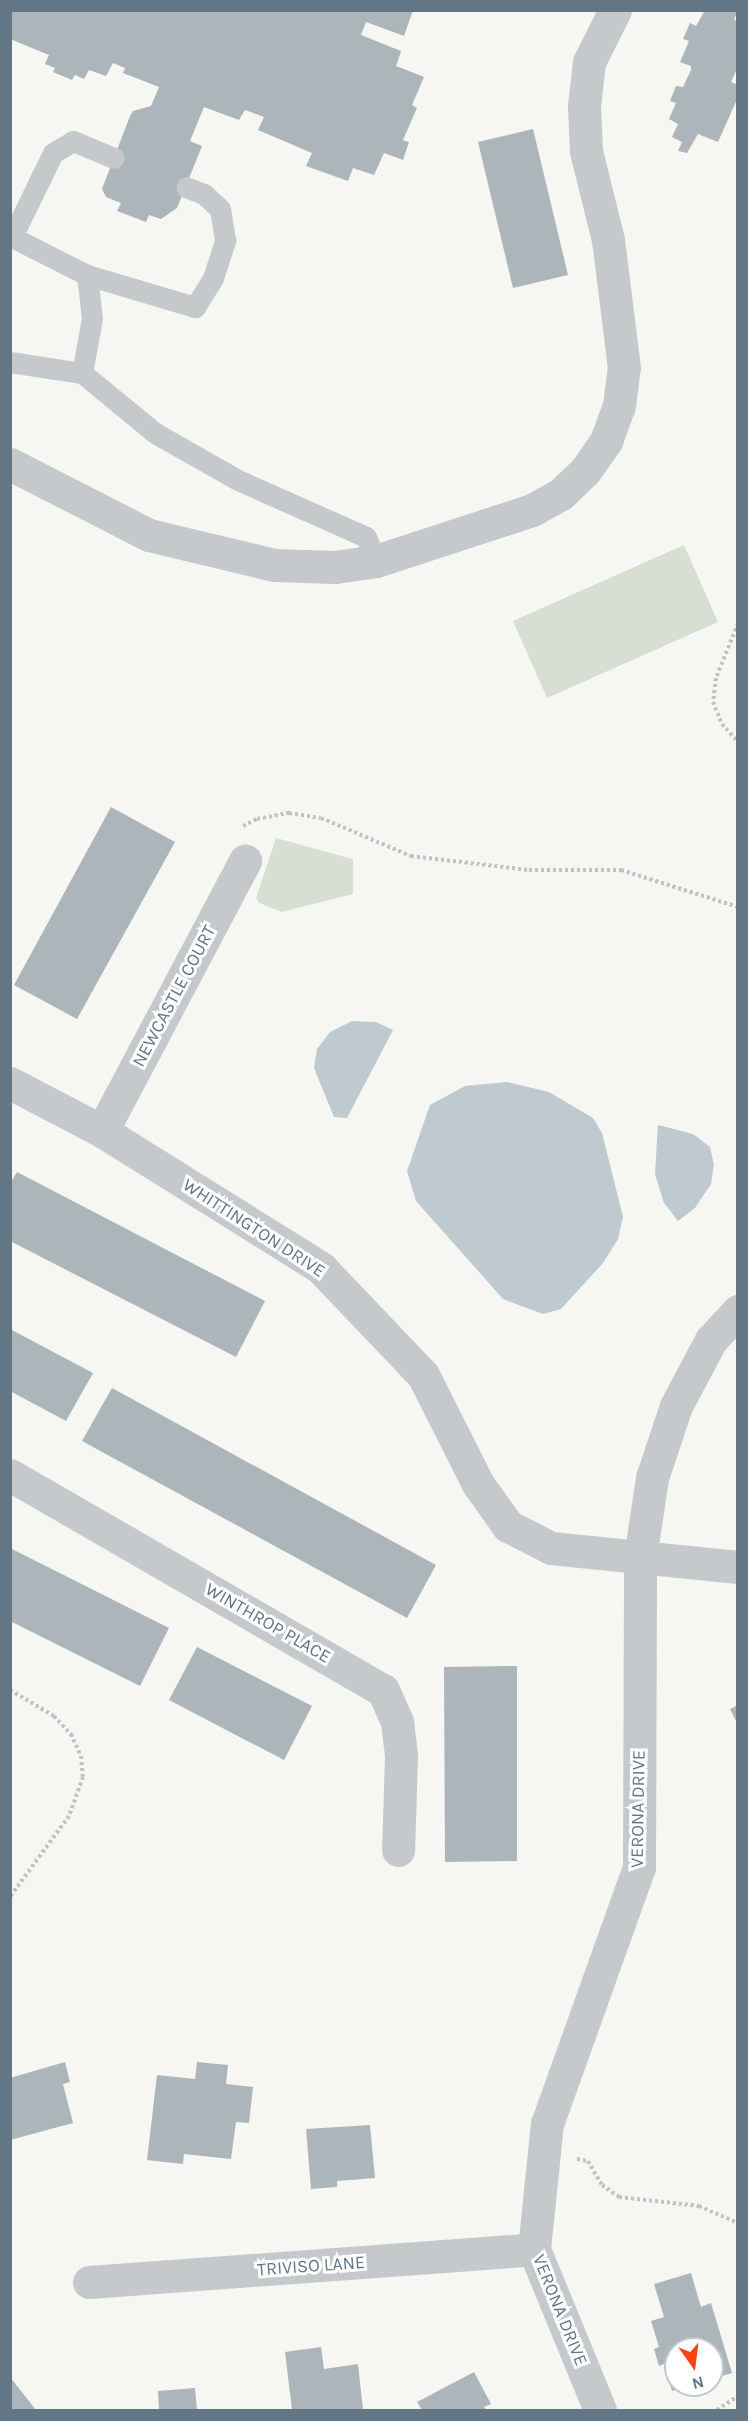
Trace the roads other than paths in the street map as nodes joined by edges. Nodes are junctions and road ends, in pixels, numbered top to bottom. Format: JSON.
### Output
{"nodes":[{"id":1,"x":615,"y":10,"type":"edge"},
{"id":2,"x":114,"y":158,"type":"dead end"},
{"id":3,"x":186,"y":187,"type":"dead end"},
{"id":4,"x":11,"y":236,"type":"edge"},
{"id":5,"x":87,"y":275,"type":"junction"},
{"id":6,"x":10,"y":362,"type":"edge"},
{"id":7,"x":82,"y":373,"type":"junction"},
{"id":8,"x":10,"y":464,"type":"edge"},
{"id":9,"x":376,"y":561,"type":"junction"},
{"id":10,"x":245,"y":861,"type":"dead end"},
{"id":11,"x":10,"y":1083,"type":"edge"},
{"id":12,"x":102,"y":1131,"type":"junction"},
{"id":13,"x":738,"y":1311,"type":"edge"},
{"id":14,"x":10,"y":1475,"type":"edge"},
{"id":15,"x":640,"y":1558,"type":"junction"},
{"id":16,"x":738,"y":1568,"type":"edge"},
{"id":17,"x":398,"y":1850,"type":"dead end"},
{"id":18,"x":534,"y":2249,"type":"junction"},
{"id":19,"x":89,"y":2282,"type":"dead end"},
{"id":20,"x":600,"y":2410,"type":"edge"}],
"edges":[{"from":1,"to":9,"type":"street"},
{"from":2,"to":4,"type":"lane"},
{"from":3,"to":5,"type":"lane"},
{"from":4,"to":5,"type":"lane"},
{"from":5,"to":7,"type":"lane"},
{"from":6,"to":7,"type":"lane"},
{"from":7,"to":9,"type":"lane"},
{"from":8,"to":9,"type":"street"},
{"from":10,"to":12,"type":"street","name":"NEWCASTLE COURT"},
{"from":11,"to":12,"type":"street","name":"WHITTINGTON DRIVE"},
{"from":12,"to":15,"type":"street","name":"WHITTINGTON DRIVE"},
{"from":13,"to":15,"type":"street","name":"VERONA DRIVE"},
{"from":14,"to":17,"type":"street","name":"WINTHROP PLACE"},
{"from":15,"to":16,"type":"street","name":"WHITTINGTON DRIVE"},
{"from":15,"to":18,"type":"street","name":"VERONA DRIVE"},
{"from":18,"to":19,"type":"street","name":"TRIVISO LANE"},
{"from":18,"to":20,"type":"street","name":"VERONA DRIVE"}]}
